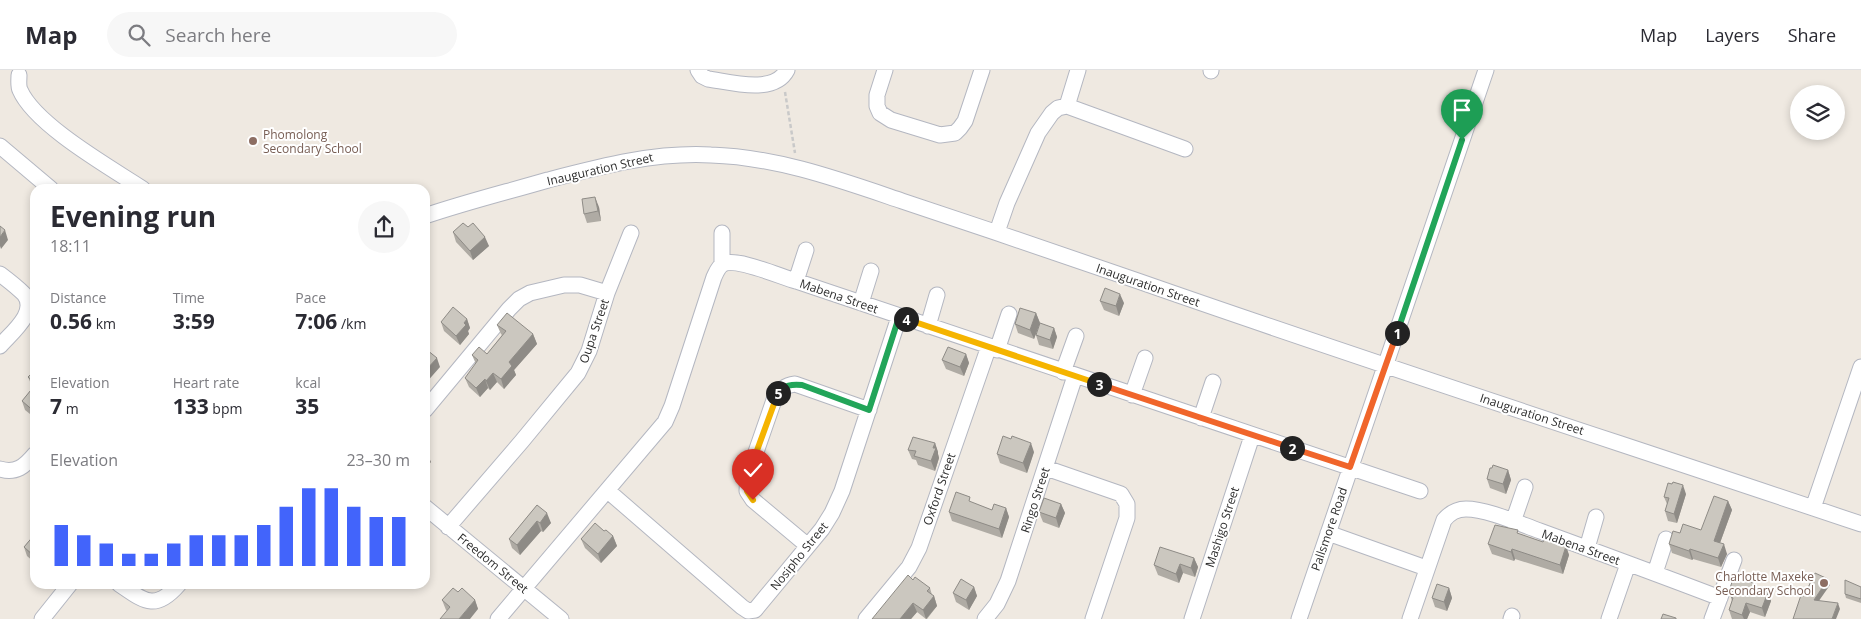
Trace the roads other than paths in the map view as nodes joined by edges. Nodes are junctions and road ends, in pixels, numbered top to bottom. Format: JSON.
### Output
{"nodes":[{"id":1,"x":698,"y":70,"type":"edge"},
{"id":2,"x":885,"y":70,"type":"edge"},
{"id":3,"x":982,"y":70,"type":"edge"},
{"id":4,"x":1078,"y":70,"type":"edge"},
{"id":5,"x":1486,"y":70,"type":"edge"},
{"id":6,"x":785,"y":74,"type":"edge"},
{"id":7,"x":19,"y":75,"type":"dead end"},
{"id":8,"x":1067,"y":106,"type":"junction"},
{"id":9,"x":0,"y":146,"type":"edge"},
{"id":10,"x":1185,"y":149,"type":"dead end"},
{"id":11,"x":46,"y":184,"type":"edge"},
{"id":12,"x":136,"y":184,"type":"edge"},
{"id":13,"x":430,"y":214,"type":"edge"},
{"id":14,"x":997,"y":232,"type":"junction"},
{"id":15,"x":631,"y":233,"type":"dead end"},
{"id":16,"x":722,"y":233,"type":"dead end"},
{"id":17,"x":806,"y":250,"type":"dead end"},
{"id":18,"x":722,"y":265,"type":"junction"},
{"id":19,"x":871,"y":271,"type":"dead end"},
{"id":20,"x":0,"y":274,"type":"edge"},
{"id":21,"x":796,"y":282,"type":"junction"},
{"id":22,"x":607,"y":293,"type":"junction"},
{"id":23,"x":937,"y":295,"type":"dead end"},
{"id":24,"x":861,"y":303,"type":"junction"},
{"id":25,"x":1009,"y":314,"type":"dead end"},
{"id":26,"x":899,"y":317,"type":"junction"},
{"id":27,"x":928,"y":326,"type":"junction"},
{"id":28,"x":1076,"y":336,"type":"dead end"},
{"id":29,"x":0,"y":346,"type":"edge"},
{"id":30,"x":993,"y":348,"type":"junction"},
{"id":31,"x":1145,"y":358,"type":"dead end"},
{"id":32,"x":1386,"y":365,"type":"junction"},
{"id":33,"x":1861,"y":367,"type":"edge"},
{"id":34,"x":1069,"y":374,"type":"junction"},
{"id":35,"x":1213,"y":382,"type":"dead end"},
{"id":36,"x":1132,"y":395,"type":"junction"},
{"id":37,"x":430,"y":404,"type":"edge"},
{"id":38,"x":1855,"y":405,"type":"edge"},
{"id":39,"x":869,"y":410,"type":"junction"},
{"id":40,"x":1201,"y":418,"type":"junction"},
{"id":41,"x":1252,"y":436,"type":"junction"},
{"id":42,"x":30,"y":459,"type":"edge"},
{"id":43,"x":1350,"y":467,"type":"junction"},
{"id":44,"x":1046,"y":468,"type":"junction"},
{"id":45,"x":0,"y":469,"type":"edge"},
{"id":46,"x":1526,"y":487,"type":"dead end"},
{"id":47,"x":608,"y":491,"type":"junction"},
{"id":48,"x":1420,"y":491,"type":"dead end"},
{"id":49,"x":1813,"y":508,"type":"junction"},
{"id":50,"x":430,"y":511,"type":"edge"},
{"id":51,"x":1596,"y":517,"type":"dead end"},
{"id":52,"x":1513,"y":522,"type":"junction"},
{"id":53,"x":1861,"y":524,"type":"edge"},
{"id":54,"x":448,"y":527,"type":"junction"},
{"id":55,"x":1328,"y":533,"type":"junction"},
{"id":56,"x":1666,"y":539,"type":"dead end"},
{"id":57,"x":808,"y":546,"type":"junction"},
{"id":58,"x":1587,"y":548,"type":"junction"},
{"id":59,"x":1734,"y":560,"type":"dead end"},
{"id":60,"x":1628,"y":564,"type":"junction"},
{"id":61,"x":1426,"y":568,"type":"junction"},
{"id":62,"x":1655,"y":573,"type":"junction"},
{"id":63,"x":524,"y":588,"type":"junction"},
{"id":64,"x":66,"y":589,"type":"edge"},
{"id":65,"x":126,"y":589,"type":"edge"},
{"id":66,"x":174,"y":589,"type":"edge"},
{"id":67,"x":1720,"y":598,"type":"junction"},
{"id":68,"x":42,"y":619,"type":"edge"},
{"id":69,"x":498,"y":619,"type":"edge"},
{"id":70,"x":561,"y":619,"type":"edge"},
{"id":71,"x":866,"y":619,"type":"edge"},
{"id":72,"x":985,"y":619,"type":"edge"},
{"id":73,"x":1093,"y":619,"type":"edge"},
{"id":74,"x":1192,"y":619,"type":"edge"},
{"id":75,"x":1299,"y":619,"type":"edge"},
{"id":76,"x":1410,"y":619,"type":"edge"},
{"id":77,"x":1609,"y":619,"type":"edge"},
{"id":78,"x":1712,"y":619,"type":"edge"}],
"edges":[{"from":1,"to":6,"type":"street"},
{"from":2,"to":3,"type":"street"},
{"from":4,"to":8,"type":"street"},
{"from":5,"to":32,"type":"street","name":"Pallsmore Road"},
{"from":7,"to":12,"type":"street"},
{"from":8,"to":10,"type":"street"},
{"from":8,"to":14,"type":"street"},
{"from":9,"to":11,"type":"street"},
{"from":13,"to":14,"type":"street","name":"Inauguration Street"},
{"from":14,"to":32,"type":"street","name":"Inauguration Street"},
{"from":15,"to":22,"type":"street"},
{"from":16,"to":18,"type":"street"},
{"from":17,"to":21,"type":"street"},
{"from":18,"to":21,"type":"street","name":"Mabena Street"},
{"from":18,"to":47,"type":"street"},
{"from":19,"to":24,"type":"street"},
{"from":20,"to":29,"type":"street"},
{"from":21,"to":24,"type":"street","name":"Mabena Street"},
{"from":22,"to":37,"type":"street","name":"Oupa Street"},
{"from":22,"to":54,"type":"street","name":"Oupa Street"},
{"from":23,"to":27,"type":"street"},
{"from":24,"to":26,"type":"street","name":"Mabena Street"},
{"from":25,"to":30,"type":"street","name":"Oxford Street"},
{"from":26,"to":27,"type":"street","name":"Mabena Street"},
{"from":26,"to":39,"type":"street","name":"Nosipho Street"},
{"from":27,"to":30,"type":"street","name":"Mabena Street"},
{"from":28,"to":34,"type":"street","name":"Ringo Street"},
{"from":30,"to":34,"type":"street","name":"Mabena Street"},
{"from":30,"to":71,"type":"street","name":"Oxford Street"},
{"from":31,"to":36,"type":"street"},
{"from":32,"to":43,"type":"street","name":"Pallsmore Road"},
{"from":32,"to":49,"type":"street","name":"Inauguration Street"},
{"from":33,"to":38,"type":"street"},
{"from":34,"to":36,"type":"street","name":"Mabena Street"},
{"from":34,"to":44,"type":"street","name":"Ringo Street"},
{"from":35,"to":40,"type":"street"},
{"from":36,"to":40,"type":"street","name":"Mabena Street"},
{"from":38,"to":49,"type":"street"},
{"from":39,"to":57,"type":"street","name":"Nosipho Street"},
{"from":39,"to":57,"type":"street"},
{"from":40,"to":41,"type":"street","name":"Mabena Street"},
{"from":41,"to":43,"type":"street","name":"Mabena Street"},
{"from":41,"to":74,"type":"street","name":"Mashigo Street"},
{"from":42,"to":45,"type":"street"},
{"from":43,"to":48,"type":"street","name":"Mabena Street"},
{"from":43,"to":55,"type":"street","name":"Pallsmore Road"},
{"from":44,"to":72,"type":"street","name":"Ringo Street"},
{"from":44,"to":73,"type":"street"},
{"from":46,"to":52,"type":"street"},
{"from":47,"to":57,"type":"street","name":"Nosipho Street"},
{"from":47,"to":63,"type":"street"},
{"from":49,"to":53,"type":"street","name":"Inauguration Street"},
{"from":50,"to":54,"type":"street","name":"Freedom Street"},
{"from":51,"to":58,"type":"street"},
{"from":52,"to":58,"type":"street","name":"Mabena Street"},
{"from":52,"to":61,"type":"street","name":"Mabena Street"},
{"from":54,"to":63,"type":"street","name":"Freedom Street"},
{"from":55,"to":61,"type":"street"},
{"from":55,"to":75,"type":"street","name":"Pallsmore Road"},
{"from":56,"to":62,"type":"street"},
{"from":58,"to":60,"type":"street","name":"Mabena Street"},
{"from":59,"to":67,"type":"street"},
{"from":60,"to":62,"type":"street","name":"Mabena Street"},
{"from":60,"to":77,"type":"street"},
{"from":61,"to":76,"type":"street"},
{"from":62,"to":67,"type":"street","name":"Mabena Street"},
{"from":63,"to":69,"type":"street"},
{"from":63,"to":70,"type":"street","name":"Freedom Street"},
{"from":64,"to":68,"type":"street"},
{"from":65,"to":66,"type":"street"},
{"from":67,"to":78,"type":"street"}]}
